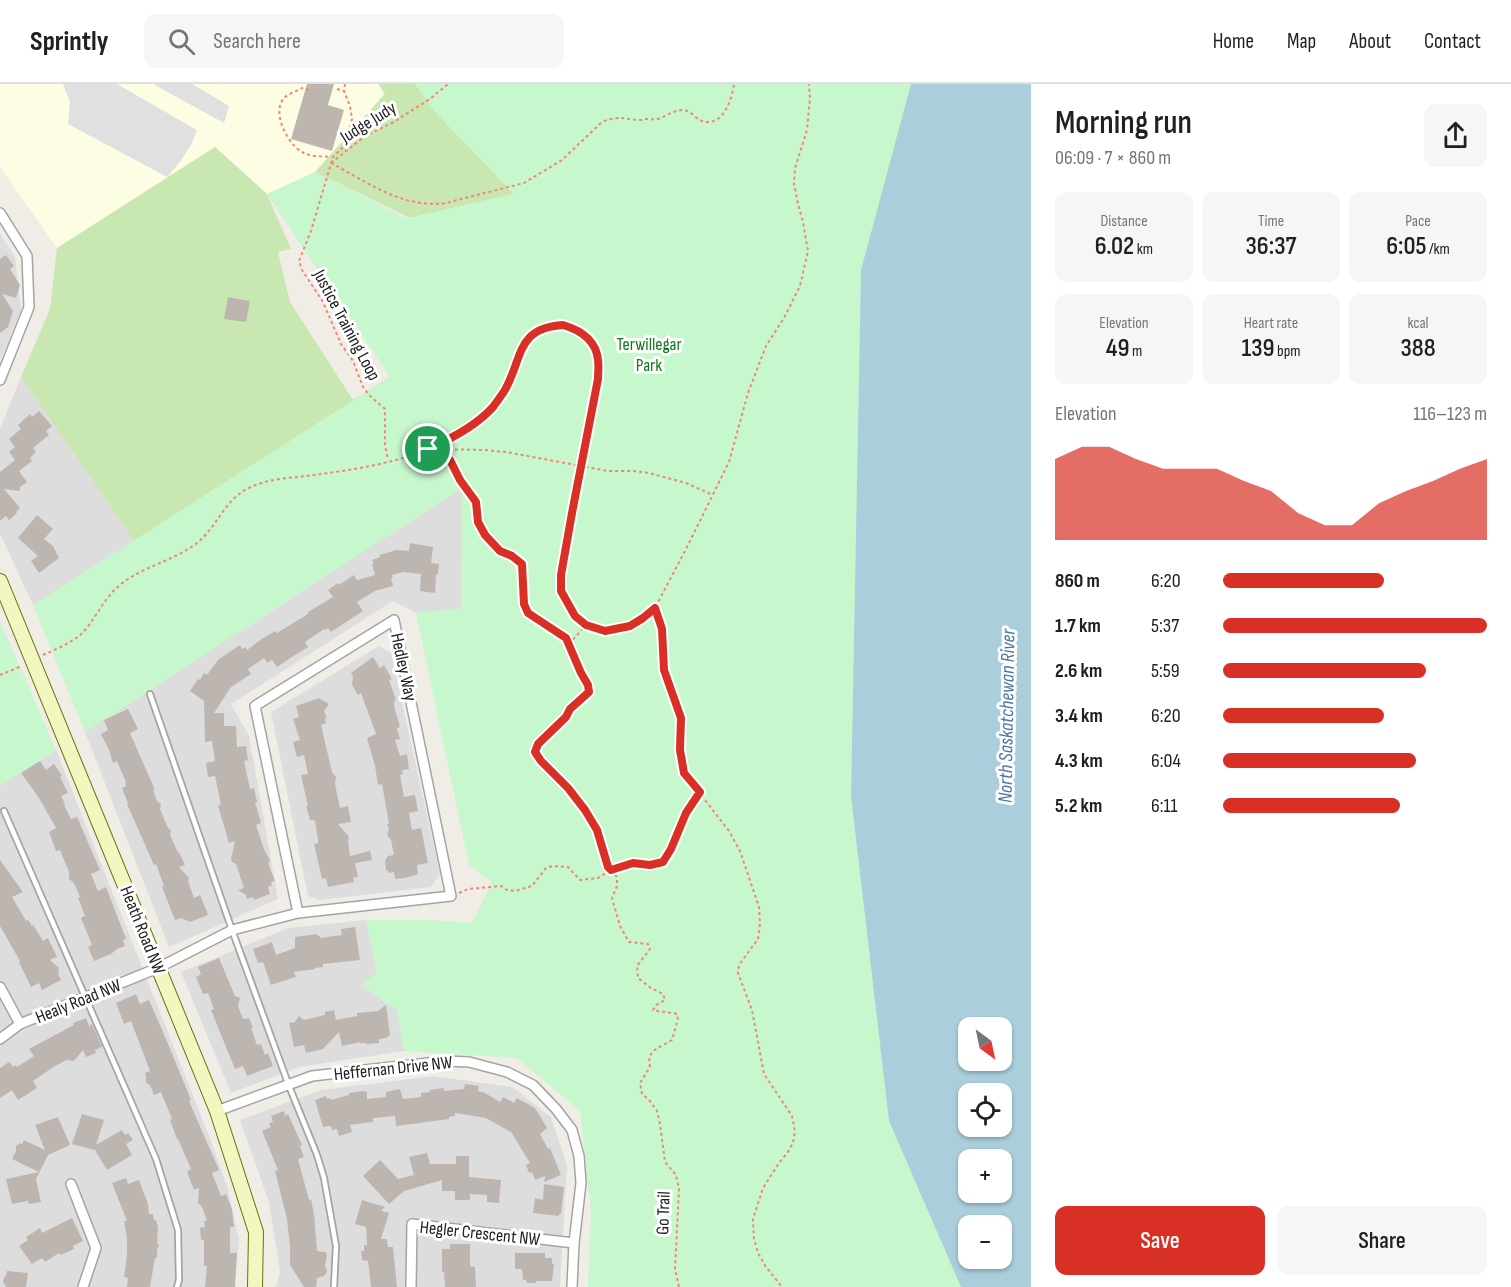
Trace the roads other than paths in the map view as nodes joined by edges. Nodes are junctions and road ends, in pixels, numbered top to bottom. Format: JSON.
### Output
{"nodes":[{"id":1,"x":0,"y":213,"type":"edge"},
{"id":2,"x":0,"y":380,"type":"edge"},
{"id":3,"x":0,"y":581,"type":"edge"},
{"id":4,"x":150,"y":694,"type":"dead end"},
{"id":5,"x":4,"y":811,"type":"dead end"},
{"id":6,"x":298,"y":913,"type":"junction"},
{"id":7,"x":232,"y":930,"type":"junction"},
{"id":8,"x":158,"y":968,"type":"junction"},
{"id":9,"x":0,"y":987,"type":"edge"},
{"id":10,"x":86,"y":997,"type":"junction"},
{"id":11,"x":20,"y":1024,"type":"junction"},
{"id":12,"x":0,"y":1039,"type":"edge"},
{"id":13,"x":289,"y":1086,"type":"junction"},
{"id":14,"x":217,"y":1112,"type":"junction"},
{"id":15,"x":71,"y":1184,"type":"dead end"},
{"id":16,"x":574,"y":1243,"type":"junction"},
{"id":17,"x":83,"y":1287,"type":"edge"},
{"id":18,"x":177,"y":1287,"type":"edge"},
{"id":19,"x":255,"y":1287,"type":"edge"},
{"id":20,"x":334,"y":1287,"type":"edge"},
{"id":21,"x":411,"y":1287,"type":"edge"},
{"id":22,"x":572,"y":1287,"type":"edge"}],
"edges":[{"from":1,"to":2,"type":"street"},
{"from":3,"to":8,"type":"street","name":"Heath Road NW"},
{"from":4,"to":7,"type":"lane"},
{"from":5,"to":10,"type":"lane"},
{"from":6,"to":6,"type":"street","name":"Hedley Way"},
{"from":6,"to":7,"type":"street"},
{"from":7,"to":8,"type":"street"},
{"from":7,"to":13,"type":"lane"},
{"from":8,"to":10,"type":"street","name":"Healy Road NW"},
{"from":8,"to":14,"type":"street","name":"Heath Road NW"},
{"from":9,"to":11,"type":"street"},
{"from":10,"to":11,"type":"street","name":"Healy Road NW"},
{"from":10,"to":18,"type":"lane"},
{"from":11,"to":12,"type":"street","name":"Healy Road NW"},
{"from":13,"to":14,"type":"street","name":"Heffernan Drive NW"},
{"from":13,"to":16,"type":"street","name":"Heffernan Drive NW"},
{"from":13,"to":20,"type":"lane"},
{"from":14,"to":19,"type":"street","name":"Heath Road NW"},
{"from":15,"to":17,"type":"street"},
{"from":16,"to":21,"type":"street","name":"Hegler Crescent NW"},
{"from":16,"to":22,"type":"street","name":"Heffernan Drive NW"}]}
